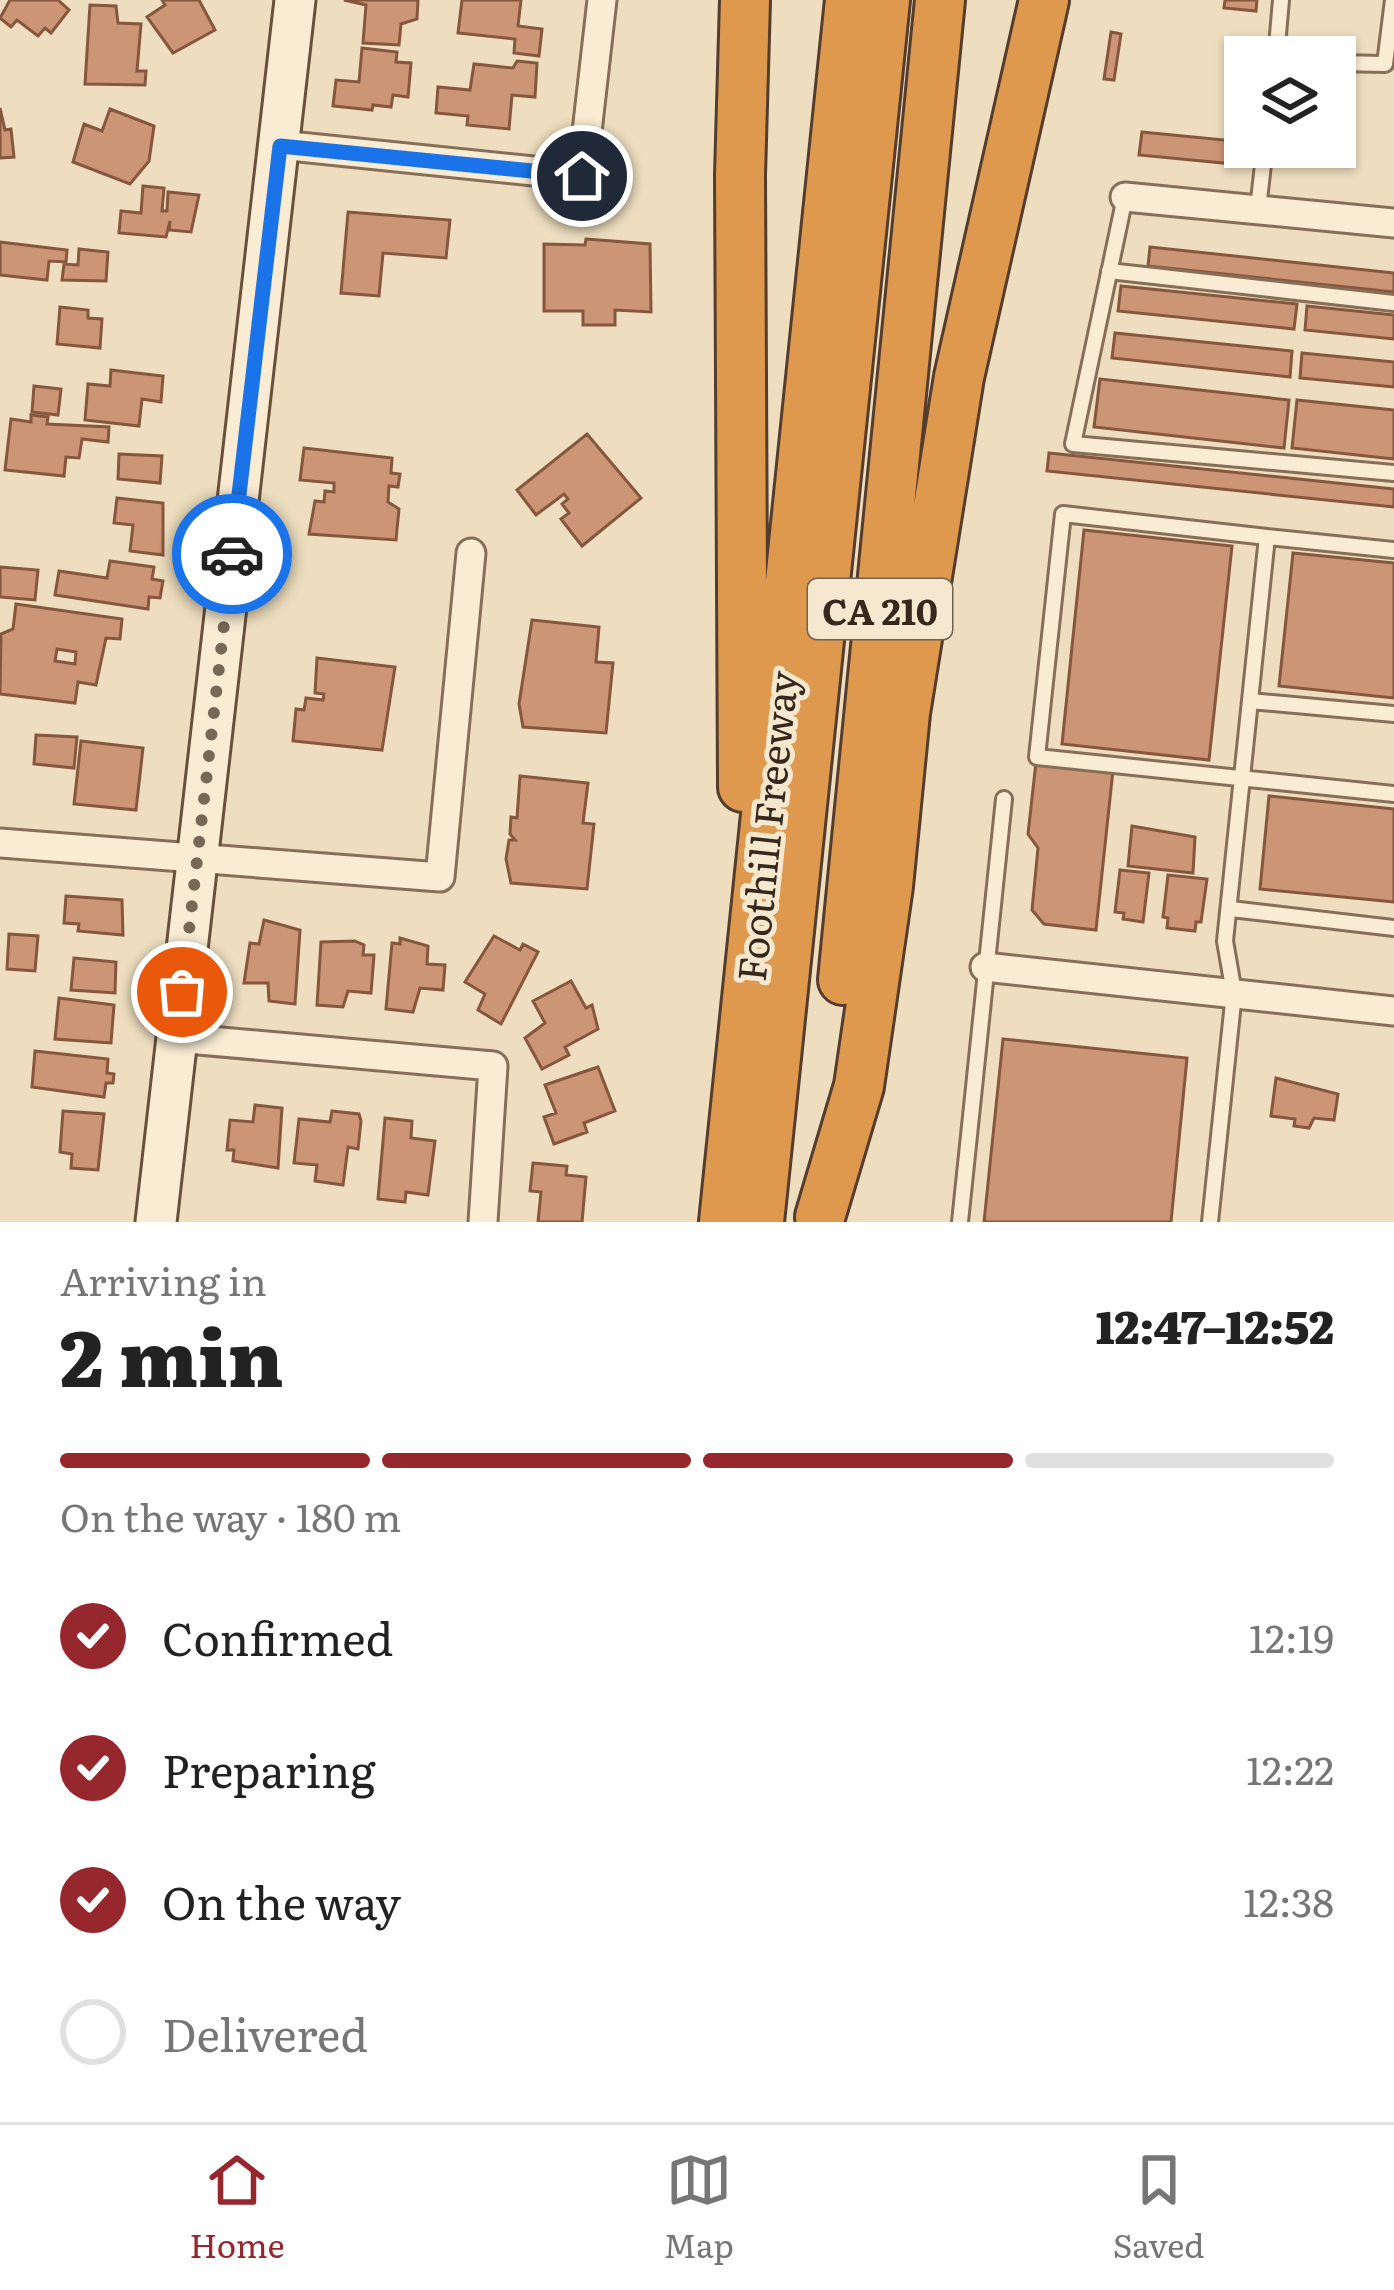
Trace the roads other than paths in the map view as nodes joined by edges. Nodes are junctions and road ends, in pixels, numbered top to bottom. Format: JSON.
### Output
{"nodes":[{"id":1,"x":295,"y":0,"type":"edge"},
{"id":2,"x":602,"y":0,"type":"edge"},
{"id":3,"x":745,"y":0,"type":"edge"},
{"id":4,"x":850,"y":0,"type":"edge"},
{"id":5,"x":885,"y":0,"type":"edge"},
{"id":6,"x":908,"y":0,"type":"edge"},
{"id":7,"x":940,"y":0,"type":"edge"},
{"id":8,"x":1044,"y":0,"type":"edge"},
{"id":9,"x":1281,"y":0,"type":"edge"},
{"id":10,"x":1393,"y":0,"type":"edge"},
{"id":11,"x":1278,"y":36,"type":"edge"},
{"id":12,"x":1356,"y":63,"type":"edge"},
{"id":13,"x":280,"y":146,"type":"junction"},
{"id":14,"x":1263,"y":168,"type":"edge"},
{"id":15,"x":1125,"y":196,"type":"joint"},
{"id":16,"x":1258,"y":209,"type":"junction"},
{"id":17,"x":1394,"y":223,"type":"edge"},
{"id":18,"x":1109,"y":271,"type":"junction"},
{"id":19,"x":1394,"y":303,"type":"edge"},
{"id":20,"x":1394,"y":473,"type":"edge"},
{"id":21,"x":1267,"y":537,"type":"junction"},
{"id":22,"x":1394,"y":550,"type":"edge"},
{"id":23,"x":471,"y":553,"type":"dead end"},
{"id":24,"x":1250,"y":701,"type":"junction"},
{"id":25,"x":1394,"y":714,"type":"edge"},
{"id":26,"x":1242,"y":777,"type":"junction"},
{"id":27,"x":1394,"y":794,"type":"edge"},
{"id":28,"x":1004,"y":799,"type":"dead end"},
{"id":29,"x":0,"y":843,"type":"edge"},
{"id":30,"x":196,"y":855,"type":"junction"},
{"id":31,"x":1231,"y":909,"type":"junction"},
{"id":32,"x":1394,"y":928,"type":"edge"},
{"id":33,"x":986,"y":967,"type":"junction"},
{"id":34,"x":1234,"y":993,"type":"junction"},
{"id":35,"x":1394,"y":1011,"type":"edge"},
{"id":36,"x":744,"y":1033,"type":"junction"},
{"id":37,"x":176,"y":1038,"type":"junction"},
{"id":38,"x":807,"y":1220,"type":"edge"},
{"id":39,"x":155,"y":1222,"type":"edge"},
{"id":40,"x":483,"y":1222,"type":"edge"},
{"id":41,"x":724,"y":1222,"type":"edge"},
{"id":42,"x":760,"y":1222,"type":"edge"},
{"id":43,"x":960,"y":1222,"type":"edge"},
{"id":44,"x":1210,"y":1222,"type":"edge"}],
"edges":[{"from":1,"to":13,"type":"main road"},
{"from":2,"to":13,"type":"street"},
{"from":3,"to":36,"type":"highway"},
{"from":4,"to":36,"type":"highway","name":"Foothill Freeway","number":"CA 210"},
{"from":5,"to":42,"type":"highway"},
{"from":6,"to":38,"type":"highway"},
{"from":7,"to":38,"type":"highway","number":"CA 210"},
{"from":8,"to":38,"type":"highway"},
{"from":9,"to":11,"type":"lane"},
{"from":10,"to":12,"type":"lane"},
{"from":13,"to":30,"type":"main road"},
{"from":14,"to":16,"type":"lane"},
{"from":15,"to":16,"type":"street"},
{"from":15,"to":18,"type":"lane"},
{"from":16,"to":17,"type":"street"},
{"from":18,"to":19,"type":"lane"},
{"from":18,"to":20,"type":"lane"},
{"from":21,"to":22,"type":"lane"},
{"from":21,"to":24,"type":"lane"},
{"from":21,"to":26,"type":"lane"},
{"from":23,"to":30,"type":"street"},
{"from":24,"to":25,"type":"lane"},
{"from":24,"to":26,"type":"lane"},
{"from":26,"to":27,"type":"lane"},
{"from":26,"to":31,"type":"lane"},
{"from":28,"to":33,"type":"lane"},
{"from":29,"to":30,"type":"street"},
{"from":30,"to":37,"type":"main road"},
{"from":31,"to":32,"type":"lane"},
{"from":31,"to":34,"type":"lane"},
{"from":33,"to":34,"type":"street"},
{"from":33,"to":43,"type":"lane"},
{"from":34,"to":35,"type":"street"},
{"from":34,"to":44,"type":"lane"},
{"from":36,"to":41,"type":"highway","name":"Foothill Freeway","number":"CA 210"},
{"from":37,"to":39,"type":"main road"},
{"from":37,"to":40,"type":"street"}]}
